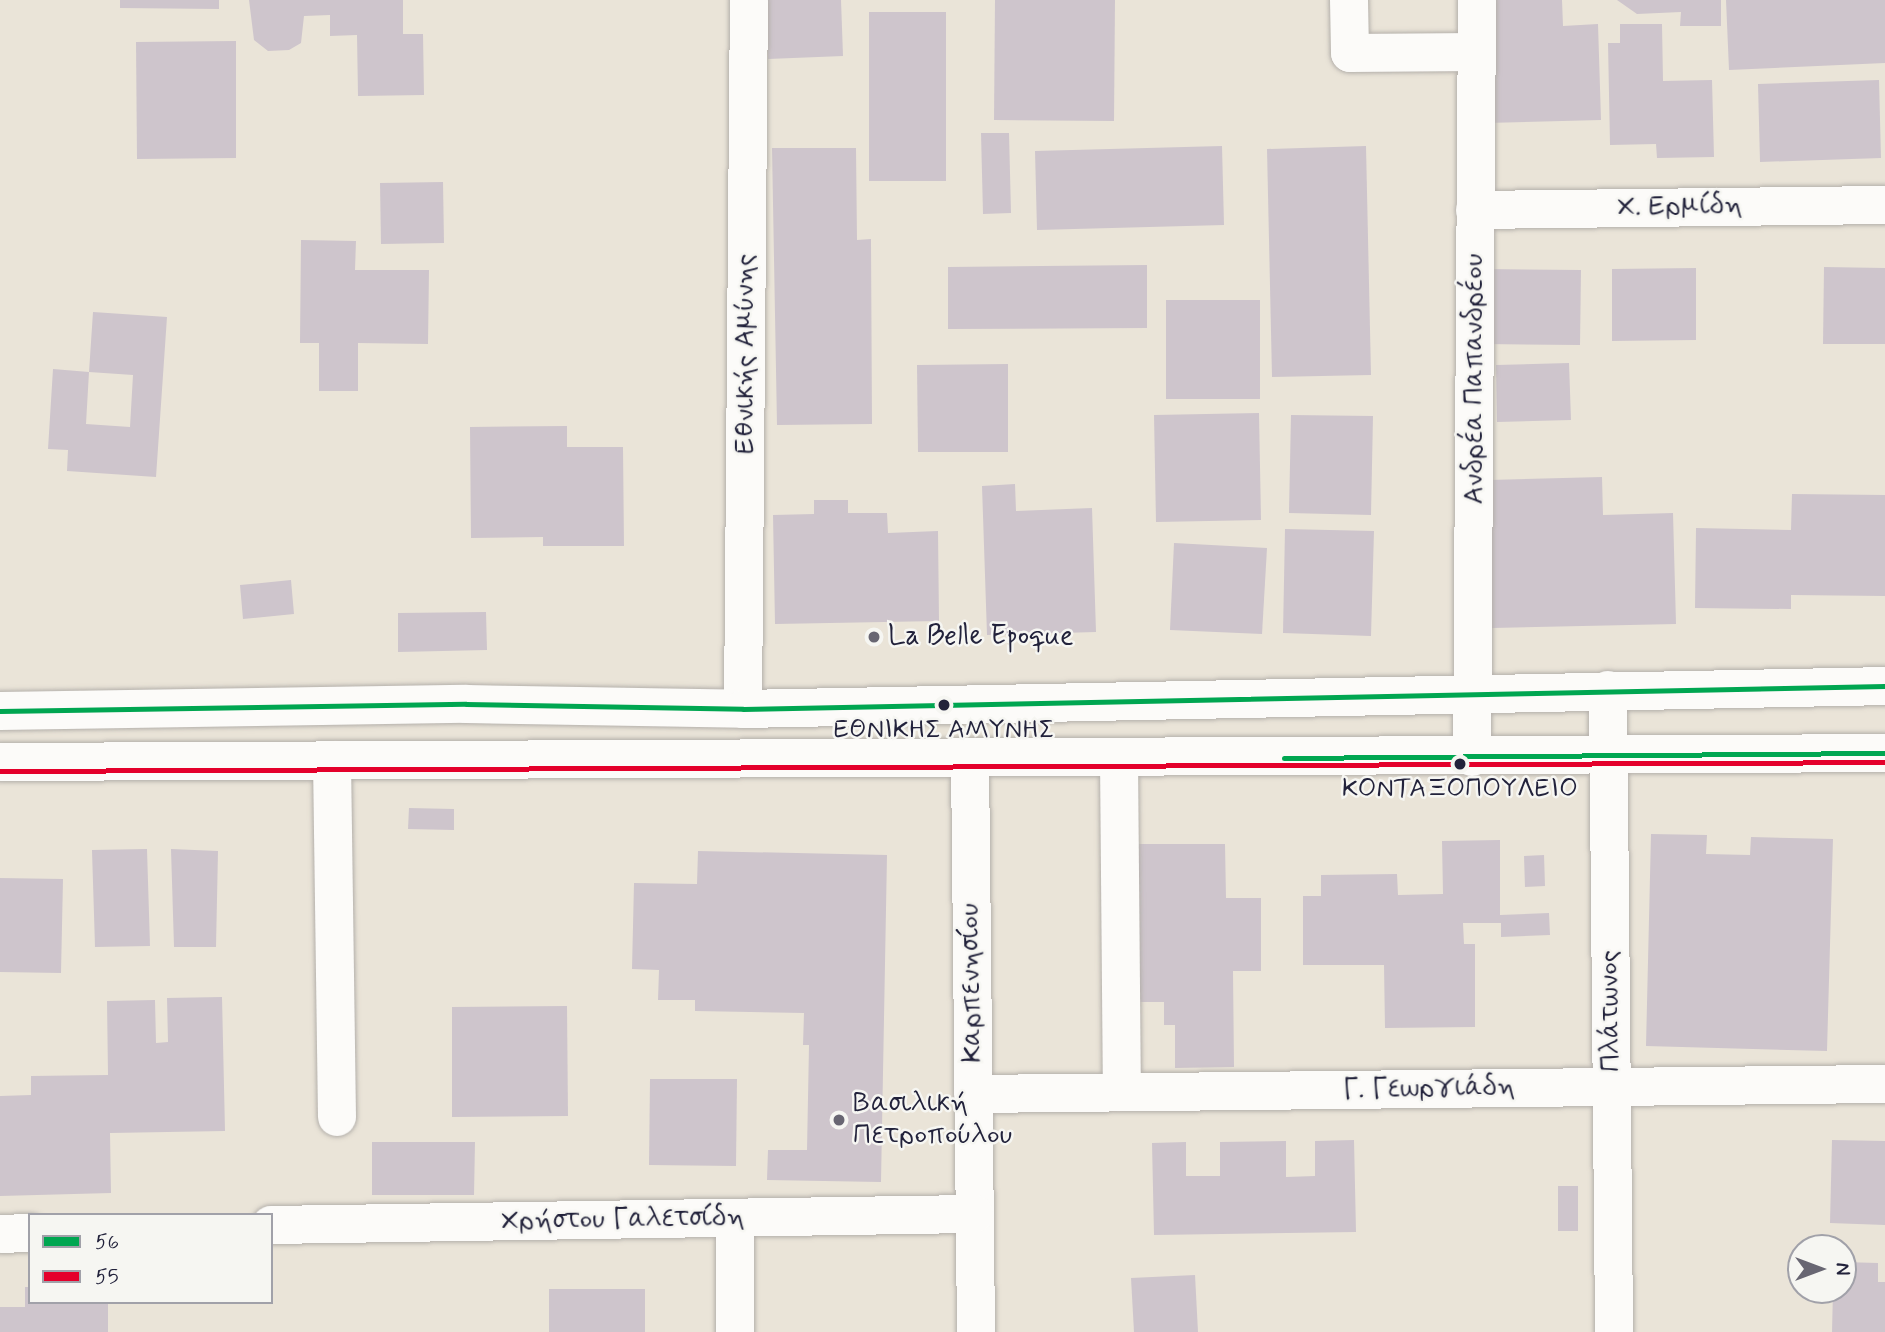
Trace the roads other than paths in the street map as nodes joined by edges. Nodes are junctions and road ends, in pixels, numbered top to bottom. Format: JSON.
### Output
{"nodes":[{"id":1,"x":749,"y":0,"type":"edge"},
{"id":2,"x":1349,"y":0,"type":"edge"},
{"id":3,"x":1476,"y":0,"type":"edge"},
{"id":4,"x":1476,"y":52,"type":"junction"},
{"id":5,"x":1885,"y":205,"type":"edge"},
{"id":6,"x":1475,"y":210,"type":"junction"},
{"id":7,"x":1885,"y":685,"type":"edge"},
{"id":8,"x":1608,"y":690,"type":"junction"},
{"id":9,"x":1473,"y":693,"type":"junction"},
{"id":10,"x":743,"y":709,"type":"junction"},
{"id":11,"x":0,"y":711,"type":"edge"},
{"id":12,"x":1885,"y":753,"type":"edge"},
{"id":13,"x":1608,"y":756,"type":"junction"},
{"id":14,"x":1472,"y":757,"type":"junction"},
{"id":15,"x":970,"y":759,"type":"junction"},
{"id":16,"x":1119,"y":759,"type":"junction"},
{"id":17,"x":332,"y":760,"type":"junction"},
{"id":18,"x":0,"y":762,"type":"edge"},
{"id":19,"x":1885,"y":1084,"type":"edge"},
{"id":20,"x":1612,"y":1087,"type":"junction"},
{"id":21,"x":1122,"y":1092,"type":"junction"},
{"id":22,"x":973,"y":1094,"type":"junction"},
{"id":23,"x":337,"y":1117,"type":"dead end"},
{"id":24,"x":974,"y":1214,"type":"junction"},
{"id":25,"x":735,"y":1220,"type":"junction"},
{"id":26,"x":273,"y":1225,"type":"edge"},
{"id":27,"x":28,"y":1233,"type":"edge"},
{"id":28,"x":0,"y":1234,"type":"edge"},
{"id":29,"x":735,"y":1332,"type":"edge"},
{"id":30,"x":976,"y":1332,"type":"edge"},
{"id":31,"x":1614,"y":1332,"type":"edge"}],
"edges":[{"from":1,"to":10,"type":"street","name":"Εθνικής Αμύνης"},
{"from":2,"to":4,"type":"street"},
{"from":3,"to":4,"type":"street","name":"Ανδρέα Παπανδρέου"},
{"from":4,"to":6,"type":"street","name":"Ανδρέα Παπανδρέου"},
{"from":5,"to":6,"type":"street","name":"Χ. Ερμίδη"},
{"from":6,"to":9,"type":"street","name":"Ανδρέα Παπανδρέου"},
{"from":7,"to":8,"type":"street"},
{"from":8,"to":9,"type":"street"},
{"from":8,"to":13,"type":"street","name":"Πλάτωνος"},
{"from":9,"to":10,"type":"street"},
{"from":9,"to":14,"type":"street","name":"Ανδρέα Παπανδρέου"},
{"from":10,"to":11,"type":"street"},
{"from":12,"to":13,"type":"street"},
{"from":13,"to":14,"type":"street"},
{"from":13,"to":20,"type":"street","name":"Πλάτωνος"},
{"from":14,"to":16,"type":"street"},
{"from":15,"to":16,"type":"street"},
{"from":15,"to":17,"type":"street"},
{"from":15,"to":22,"type":"street","name":"Καρπενησίου"},
{"from":16,"to":21,"type":"street"},
{"from":17,"to":18,"type":"street"},
{"from":17,"to":23,"type":"street"},
{"from":19,"to":20,"type":"street","name":"Γ. Γεωργιάδη"},
{"from":20,"to":21,"type":"street","name":"Γ. Γεωργιάδη"},
{"from":20,"to":31,"type":"street","name":"Πλάτωνος"},
{"from":21,"to":22,"type":"street","name":"Γ. Γεωργιάδη"},
{"from":22,"to":24,"type":"street","name":"Καρπενησίου"},
{"from":24,"to":25,"type":"street","name":"Χρήστου Γαλετσίδη"},
{"from":24,"to":30,"type":"street","name":"Καρπενησίου"},
{"from":25,"to":26,"type":"street","name":"Χρήστου Γαλετσίδη"},
{"from":25,"to":29,"type":"street"},
{"from":27,"to":28,"type":"street"}]}
